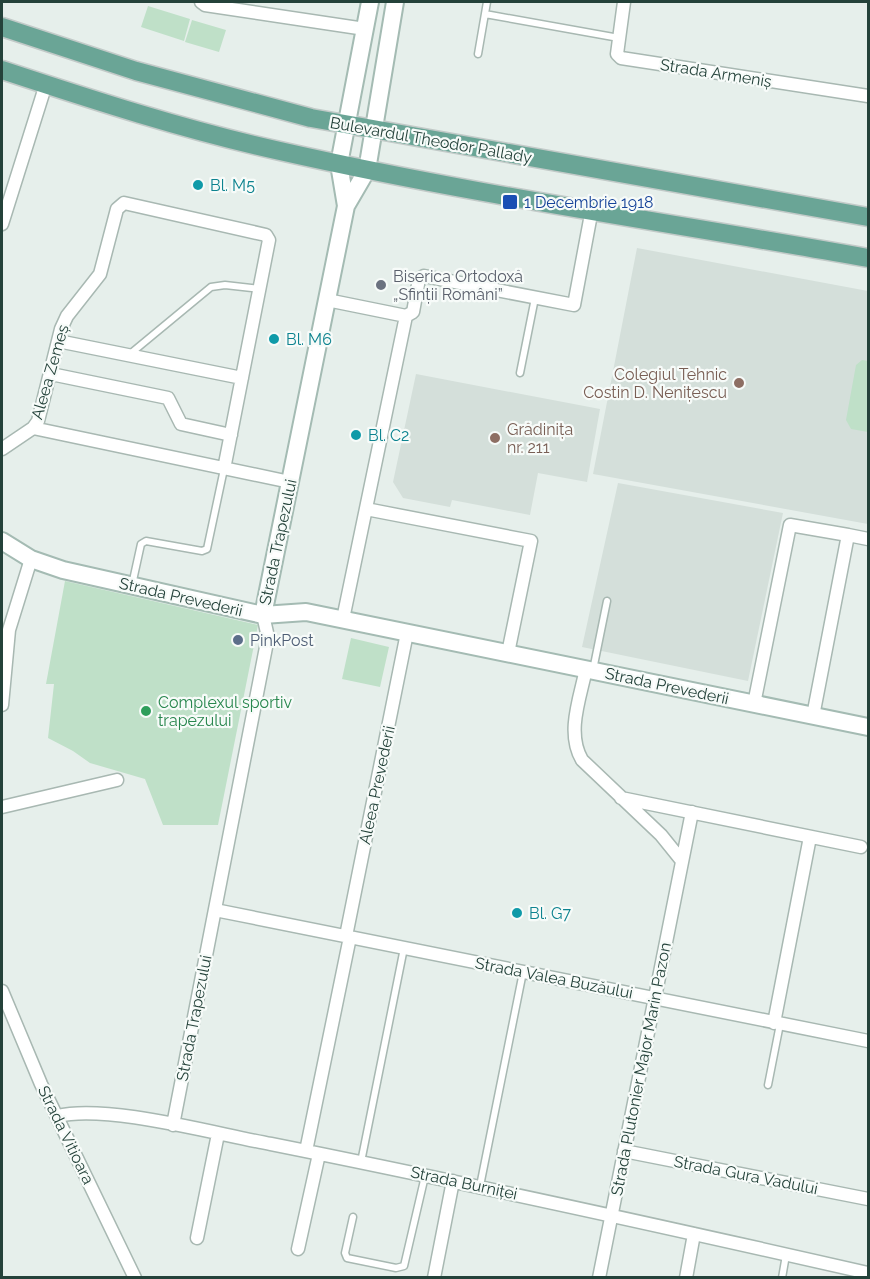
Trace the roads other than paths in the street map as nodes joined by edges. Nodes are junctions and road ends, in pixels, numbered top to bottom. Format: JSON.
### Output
{"nodes":[{"id":1,"x":201,"y":2,"type":"edge"},
{"id":2,"x":370,"y":2,"type":"edge"},
{"id":3,"x":395,"y":2,"type":"edge"},
{"id":4,"x":487,"y":2,"type":"edge"},
{"id":5,"x":624,"y":2,"type":"edge"},
{"id":6,"x":485,"y":14,"type":"junction"},
{"id":7,"x":2,"y":27,"type":"edge"},
{"id":8,"x":365,"y":29,"type":"junction"},
{"id":9,"x":619,"y":38,"type":"junction"},
{"id":10,"x":478,"y":54,"type":"dead end"},
{"id":11,"x":2,"y":69,"type":"edge"},
{"id":12,"x":46,"y":84,"type":"junction"},
{"id":13,"x":868,"y":96,"type":"edge"},
{"id":14,"x":347,"y":126,"type":"junction"},
{"id":15,"x":375,"y":131,"type":"junction"},
{"id":16,"x":339,"y":164,"type":"junction"},
{"id":17,"x":367,"y":170,"type":"junction"},
{"id":18,"x":346,"y":206,"type":"junction"},
{"id":19,"x":592,"y":209,"type":"junction"},
{"id":20,"x":868,"y":216,"type":"edge"},
{"id":21,"x":2,"y":224,"type":"edge"},
{"id":22,"x":868,"y":258,"type":"edge"},
{"id":23,"x":261,"y":289,"type":"junction"},
{"id":24,"x":535,"y":298,"type":"junction"},
{"id":25,"x":327,"y":300,"type":"junction"},
{"id":26,"x":406,"y":316,"type":"junction"},
{"id":27,"x":58,"y":341,"type":"junction"},
{"id":28,"x":128,"y":356,"type":"junction"},
{"id":29,"x":520,"y":373,"type":"dead end"},
{"id":30,"x":51,"y":374,"type":"junction"},
{"id":31,"x":242,"y":378,"type":"junction"},
{"id":32,"x":33,"y":428,"type":"junction"},
{"id":33,"x":231,"y":435,"type":"junction"},
{"id":34,"x":2,"y":449,"type":"edge"},
{"id":35,"x":224,"y":469,"type":"junction"},
{"id":36,"x":290,"y":482,"type":"junction"},
{"id":37,"x":366,"y":509,"type":"junction"},
{"id":38,"x":848,"y":535,"type":"junction"},
{"id":39,"x":868,"y":539,"type":"edge"},
{"id":40,"x":2,"y":541,"type":"edge"},
{"id":41,"x":31,"y":559,"type":"junction"},
{"id":42,"x":132,"y":585,"type":"junction"},
{"id":43,"x":607,"y":602,"type":"dead end"},
{"id":44,"x":263,"y":615,"type":"junction"},
{"id":45,"x":343,"y":619,"type":"junction"},
{"id":46,"x":407,"y":633,"type":"junction"},
{"id":47,"x":508,"y":653,"type":"junction"},
{"id":48,"x":589,"y":670,"type":"junction"},
{"id":49,"x":754,"y":704,"type":"junction"},
{"id":50,"x":2,"y":705,"type":"edge"},
{"id":51,"x":813,"y":716,"type":"junction"},
{"id":52,"x":868,"y":728,"type":"edge"},
{"id":53,"x":117,"y":780,"type":"dead end"},
{"id":54,"x":621,"y":798,"type":"junction"},
{"id":55,"x":2,"y":807,"type":"edge"},
{"id":56,"x":692,"y":812,"type":"junction"},
{"id":57,"x":810,"y":837,"type":"junction"},
{"id":58,"x":861,"y":847,"type":"dead end"},
{"id":59,"x":682,"y":861,"type":"junction"},
{"id":60,"x":215,"y":910,"type":"junction"},
{"id":61,"x":348,"y":937,"type":"junction"},
{"id":62,"x":404,"y":948,"type":"junction"},
{"id":63,"x":523,"y":972,"type":"junction"},
{"id":64,"x":2,"y":991,"type":"edge"},
{"id":65,"x":655,"y":999,"type":"junction"},
{"id":66,"x":777,"y":1023,"type":"junction"},
{"id":67,"x":868,"y":1041,"type":"edge"},
{"id":68,"x":768,"y":1085,"type":"dead end"},
{"id":69,"x":57,"y":1116,"type":"junction"},
{"id":70,"x":173,"y":1125,"type":"junction"},
{"id":71,"x":218,"y":1134,"type":"junction"},
{"id":72,"x":306,"y":1151,"type":"junction"},
{"id":73,"x":624,"y":1151,"type":"junction"},
{"id":74,"x":319,"y":1154,"type":"junction"},
{"id":75,"x":361,"y":1162,"type":"junction"},
{"id":76,"x":425,"y":1175,"type":"junction"},
{"id":77,"x":453,"y":1181,"type":"junction"},
{"id":78,"x":480,"y":1186,"type":"junction"},
{"id":79,"x":868,"y":1199,"type":"edge"},
{"id":80,"x":611,"y":1215,"type":"junction"},
{"id":81,"x":352,"y":1217,"type":"dead end"},
{"id":82,"x":694,"y":1234,"type":"junction"},
{"id":83,"x":197,"y":1238,"type":"dead end"},
{"id":84,"x":298,"y":1249,"type":"dead end"},
{"id":85,"x":786,"y":1254,"type":"junction"},
{"id":86,"x":848,"y":1273,"type":"edge"},
{"id":87,"x":868,"y":1273,"type":"edge"},
{"id":88,"x":135,"y":1278,"type":"edge"},
{"id":89,"x":434,"y":1278,"type":"edge"},
{"id":90,"x":599,"y":1278,"type":"edge"},
{"id":91,"x":686,"y":1278,"type":"edge"},
{"id":92,"x":782,"y":1278,"type":"edge"}],
"edges":[{"from":1,"to":8,"type":"street"},
{"from":2,"to":8,"type":"street"},
{"from":3,"to":15,"type":"street","name":"Strada Trapezului"},
{"from":4,"to":6,"type":"lane"},
{"from":5,"to":9,"type":"street"},
{"from":6,"to":9,"type":"lane"},
{"from":6,"to":10,"type":"lane"},
{"from":7,"to":14,"type":"main road","name":"Bulevardul Theodor Pallady"},
{"from":8,"to":14,"type":"street"},
{"from":9,"to":13,"type":"street","name":"Strada Armeniș"},
{"from":11,"to":12,"type":"main road"},
{"from":12,"to":16,"type":"main road"},
{"from":12,"to":21,"type":"street"},
{"from":14,"to":15,"type":"main road","name":"Bulevardul Theodor Pallady"},
{"from":14,"to":16,"type":"street"},
{"from":15,"to":17,"type":"street","name":"Strada Trapezului"},
{"from":15,"to":20,"type":"main road","name":"Bulevardul Theodor Pallady"},
{"from":16,"to":17,"type":"main road"},
{"from":16,"to":18,"type":"street","name":"Strada Trapezului"},
{"from":17,"to":18,"type":"street","name":"Strada Trapezului"},
{"from":17,"to":19,"type":"main road"},
{"from":18,"to":25,"type":"street","name":"Strada Trapezului"},
{"from":19,"to":22,"type":"main road"},
{"from":19,"to":24,"type":"street"},
{"from":23,"to":27,"type":"street","name":"Aleea Zemeș"},
{"from":23,"to":28,"type":"lane"},
{"from":23,"to":31,"type":"street"},
{"from":24,"to":26,"type":"street"},
{"from":24,"to":29,"type":"lane"},
{"from":25,"to":26,"type":"street"},
{"from":25,"to":36,"type":"street","name":"Strada Trapezului"},
{"from":26,"to":37,"type":"street"},
{"from":27,"to":28,"type":"street"},
{"from":27,"to":30,"type":"street","name":"Aleea Zemeș"},
{"from":28,"to":31,"type":"street"},
{"from":30,"to":32,"type":"street","name":"Aleea Zemeș"},
{"from":30,"to":33,"type":"street"},
{"from":31,"to":33,"type":"street"},
{"from":32,"to":34,"type":"street","name":"Aleea Zemeș"},
{"from":32,"to":35,"type":"street"},
{"from":33,"to":35,"type":"street"},
{"from":35,"to":36,"type":"street"},
{"from":35,"to":42,"type":"lane"},
{"from":36,"to":44,"type":"street","name":"Strada Trapezului"},
{"from":37,"to":45,"type":"street"},
{"from":37,"to":47,"type":"street"},
{"from":38,"to":39,"type":"street"},
{"from":38,"to":49,"type":"street"},
{"from":38,"to":51,"type":"street"},
{"from":40,"to":41,"type":"street","name":"Strada Prevederii"},
{"from":41,"to":42,"type":"street","name":"Strada Prevederii"},
{"from":41,"to":50,"type":"street"},
{"from":42,"to":44,"type":"street","name":"Strada Prevederii"},
{"from":43,"to":48,"type":"lane"},
{"from":44,"to":45,"type":"street","name":"Strada Prevederii"},
{"from":44,"to":60,"type":"street","name":"Strada Trapezului"},
{"from":45,"to":46,"type":"street","name":"Strada Prevederii"},
{"from":46,"to":47,"type":"street","name":"Strada Prevederii"},
{"from":46,"to":61,"type":"street","name":"Aleea Prevederii"},
{"from":47,"to":48,"type":"street","name":"Strada Prevederii"},
{"from":48,"to":49,"type":"street","name":"Strada Prevederii"},
{"from":48,"to":54,"type":"street"},
{"from":49,"to":51,"type":"street","name":"Strada Prevederii"},
{"from":51,"to":52,"type":"street","name":"Strada Prevederii"},
{"from":53,"to":55,"type":"street"},
{"from":54,"to":56,"type":"street"},
{"from":54,"to":59,"type":"street"},
{"from":56,"to":57,"type":"street"},
{"from":56,"to":59,"type":"street","name":"Strada Plutonier Major Marin Pazon"},
{"from":57,"to":58,"type":"street"},
{"from":57,"to":66,"type":"street"},
{"from":59,"to":65,"type":"street","name":"Strada Plutonier Major Marin Pazon"},
{"from":60,"to":61,"type":"street","name":"Strada Valea Buzăului"},
{"from":60,"to":70,"type":"street","name":"Strada Trapezului"},
{"from":61,"to":62,"type":"street","name":"Strada Valea Buzăului"},
{"from":61,"to":72,"type":"street","name":"Aleea Prevederii"},
{"from":62,"to":63,"type":"street","name":"Strada Valea Buzăului"},
{"from":62,"to":75,"type":"lane"},
{"from":63,"to":65,"type":"street","name":"Strada Valea Buzăului"},
{"from":63,"to":78,"type":"lane"},
{"from":64,"to":69,"type":"street","name":"Strada Vitioara"},
{"from":65,"to":66,"type":"street","name":"Strada Valea Buzăului"},
{"from":65,"to":73,"type":"street","name":"Strada Plutonier Major Marin Pazon"},
{"from":66,"to":67,"type":"street","name":"Strada Valea Buzăului"},
{"from":66,"to":68,"type":"lane"},
{"from":69,"to":70,"type":"street","name":"Strada Burniței"},
{"from":69,"to":88,"type":"street","name":"Strada Vitioara"},
{"from":70,"to":71,"type":"street","name":"Strada Burniței"},
{"from":71,"to":72,"type":"street","name":"Strada Burniței"},
{"from":71,"to":83,"type":"street"},
{"from":72,"to":74,"type":"street","name":"Strada Burniței"},
{"from":73,"to":79,"type":"street","name":"Strada Gura Vadului"},
{"from":73,"to":80,"type":"street","name":"Strada Plutonier Major Marin Pazon"},
{"from":74,"to":75,"type":"street","name":"Strada Burniței"},
{"from":74,"to":84,"type":"street"},
{"from":75,"to":76,"type":"street","name":"Strada Burniței"},
{"from":76,"to":77,"type":"street","name":"Strada Burniței"},
{"from":76,"to":81,"type":"lane"},
{"from":77,"to":78,"type":"street","name":"Strada Burniței"},
{"from":77,"to":89,"type":"street"},
{"from":78,"to":80,"type":"street","name":"Strada Burniței"},
{"from":80,"to":82,"type":"street","name":"Strada Burniței"},
{"from":80,"to":90,"type":"street","name":"Strada Plutonier Major Marin Pazon"},
{"from":82,"to":85,"type":"street","name":"Strada Burniței"},
{"from":82,"to":91,"type":"street"},
{"from":85,"to":86,"type":"street","name":"Strada Burniței"},
{"from":85,"to":92,"type":"lane"},
{"from":86,"to":87,"type":"street","name":"Strada Burniței"}]}
